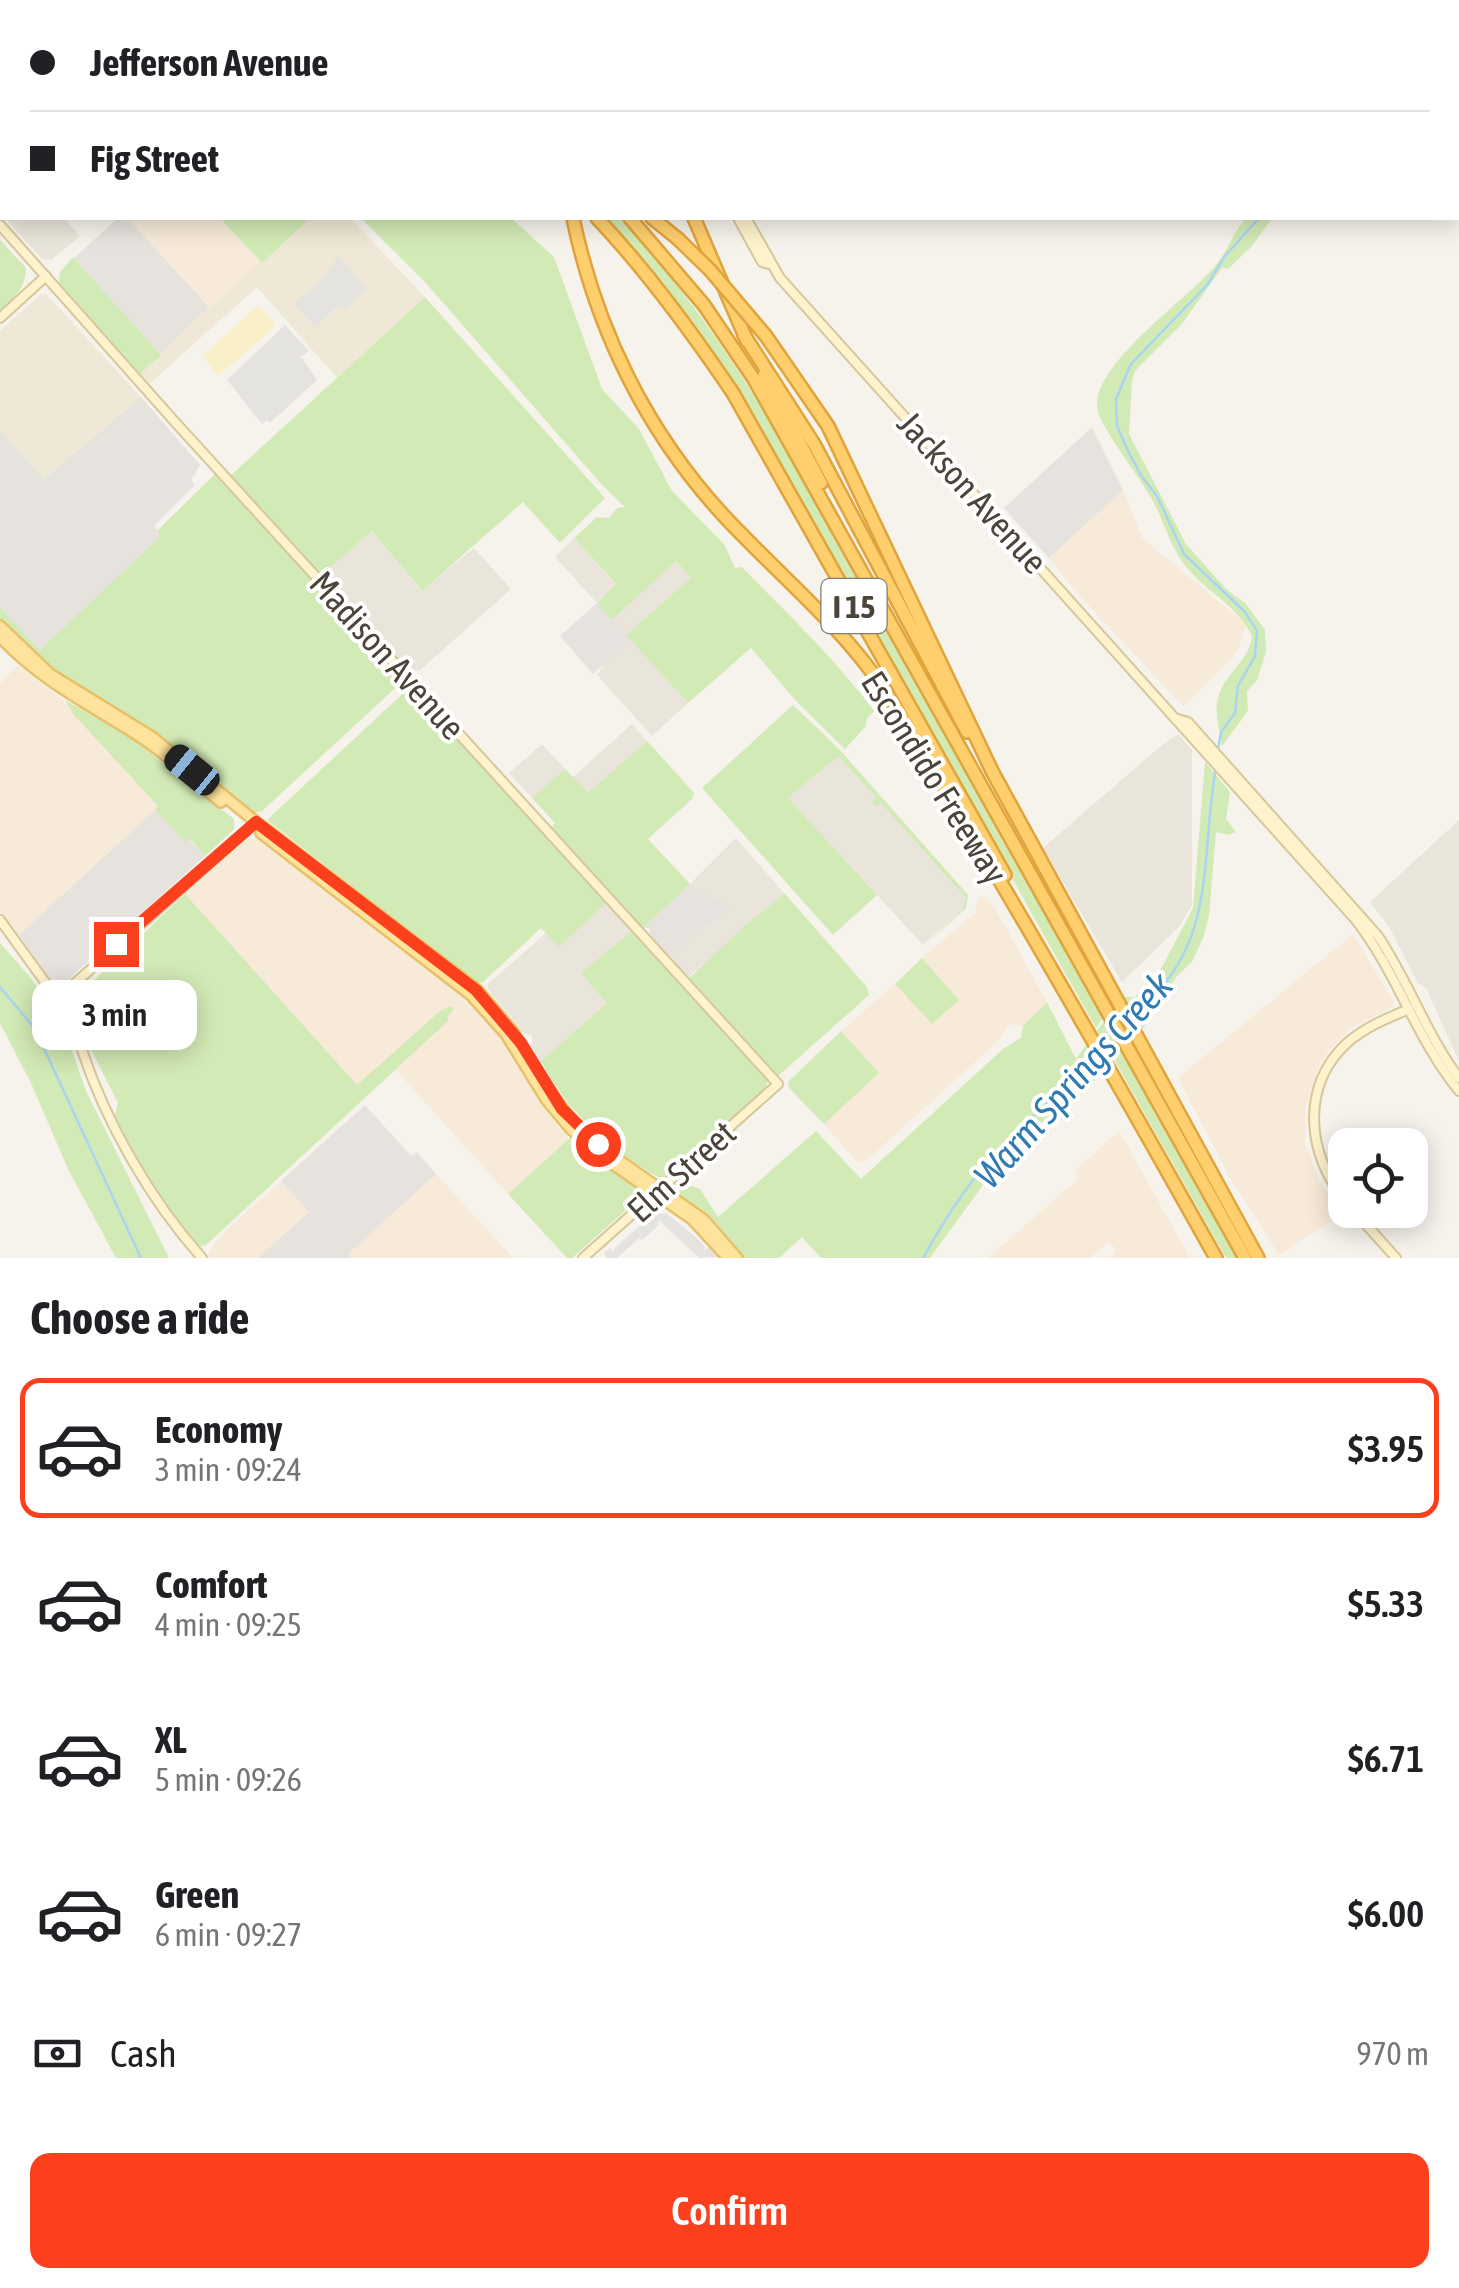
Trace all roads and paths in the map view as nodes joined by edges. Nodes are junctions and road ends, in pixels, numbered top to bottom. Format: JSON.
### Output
{"nodes":[{"id":1,"x":573,"y":220,"type":"edge"},
{"id":2,"x":599,"y":220,"type":"edge"},
{"id":3,"x":632,"y":220,"type":"edge"},
{"id":4,"x":654,"y":220,"type":"edge"},
{"id":5,"x":695,"y":220,"type":"edge"},
{"id":6,"x":743,"y":220,"type":"edge"},
{"id":7,"x":743,"y":220,"type":"edge"},
{"id":8,"x":0,"y":225,"type":"edge"},
{"id":9,"x":769,"y":264,"type":"junction"},
{"id":10,"x":46,"y":276,"type":"junction"},
{"id":11,"x":0,"y":318,"type":"edge"},
{"id":12,"x":744,"y":335,"type":"junction"},
{"id":13,"x":885,"y":612,"type":"junction"},
{"id":14,"x":0,"y":626,"type":"edge"},
{"id":15,"x":0,"y":637,"type":"edge"},
{"id":16,"x":992,"y":772,"type":"junction"},
{"id":17,"x":254,"y":824,"type":"junction"},
{"id":18,"x":358,"y":910,"type":"junction"},
{"id":19,"x":1358,"y":916,"type":"junction"},
{"id":20,"x":0,"y":920,"type":"edge"},
{"id":21,"x":393,"y":926,"type":"junction"},
{"id":22,"x":1103,"y":988,"type":"junction"},
{"id":23,"x":64,"y":994,"type":"junction"},
{"id":24,"x":1409,"y":1009,"type":"junction"},
{"id":25,"x":1080,"y":1016,"type":"junction"},
{"id":26,"x":1459,"y":1078,"type":"edge"},
{"id":27,"x":778,"y":1084,"type":"joint"},
{"id":28,"x":1459,"y":1091,"type":"edge"},
{"id":29,"x":546,"y":1099,"type":"junction"},
{"id":30,"x":573,"y":1122,"type":"junction"},
{"id":31,"x":1328,"y":1176,"type":"edge"},
{"id":32,"x":658,"y":1190,"type":"junction"},
{"id":33,"x":1370,"y":1228,"type":"edge"},
{"id":34,"x":202,"y":1258,"type":"edge"},
{"id":35,"x":583,"y":1258,"type":"edge"},
{"id":36,"x":728,"y":1258,"type":"edge"},
{"id":37,"x":737,"y":1258,"type":"edge"},
{"id":38,"x":1216,"y":1258,"type":"edge"},
{"id":39,"x":1245,"y":1258,"type":"edge"},
{"id":40,"x":1258,"y":1258,"type":"edge"},
{"id":41,"x":1396,"y":1258,"type":"edge"}],
"edges":[{"from":1,"to":25,"type":"highway","name":"Escondido Freeway"},
{"from":2,"to":25,"type":"highway","number":"I 15"},
{"from":3,"to":13,"type":"highway","number":"I 15"},
{"from":4,"to":16,"type":"highway","bridge":true},
{"from":5,"to":12,"type":"highway"},
{"from":6,"to":9,"type":"street","name":"Jackson Avenue"},
{"from":7,"to":9,"type":"street","name":"Jackson Avenue"},
{"from":8,"to":10,"type":"street","name":"Madison Avenue"},
{"from":9,"to":19,"type":"street","name":"Jackson Avenue"},
{"from":10,"to":11,"type":"street"},
{"from":10,"to":27,"type":"street","name":"Madison Avenue"},
{"from":12,"to":13,"type":"highway"},
{"from":12,"to":16,"type":"highway"},
{"from":13,"to":22,"type":"highway","name":"Escondido Freeway","number":"I 15"},
{"from":14,"to":17,"type":"main road"},
{"from":15,"to":17,"type":"main road"},
{"from":16,"to":22,"type":"highway"},
{"from":17,"to":18,"type":"main road"},
{"from":17,"to":21,"type":"main road"},
{"from":17,"to":23,"type":"street"},
{"from":18,"to":21,"type":"main road"},
{"from":18,"to":29,"type":"main road"},
{"from":19,"to":24,"type":"street"},
{"from":19,"to":26,"type":"street"},
{"from":20,"to":23,"type":"street"},
{"from":21,"to":30,"type":"main road"},
{"from":22,"to":39,"type":"highway","name":"Escondido Freeway","number":"I 15"},
{"from":22,"to":40,"type":"highway"},
{"from":23,"to":34,"type":"street"},
{"from":24,"to":28,"type":"street"},
{"from":24,"to":31,"type":"street"},
{"from":25,"to":38,"type":"highway","name":"Escondido Freeway","number":"I 15"},
{"from":27,"to":32,"type":"street","name":"Elm Street"},
{"from":29,"to":30,"type":"main road"},
{"from":29,"to":32,"type":"main road"},
{"from":30,"to":32,"type":"main road"},
{"from":32,"to":35,"type":"street","name":"Elm Street"},
{"from":32,"to":36,"type":"main road"},
{"from":32,"to":37,"type":"main road"},
{"from":33,"to":41,"type":"street"}]}
